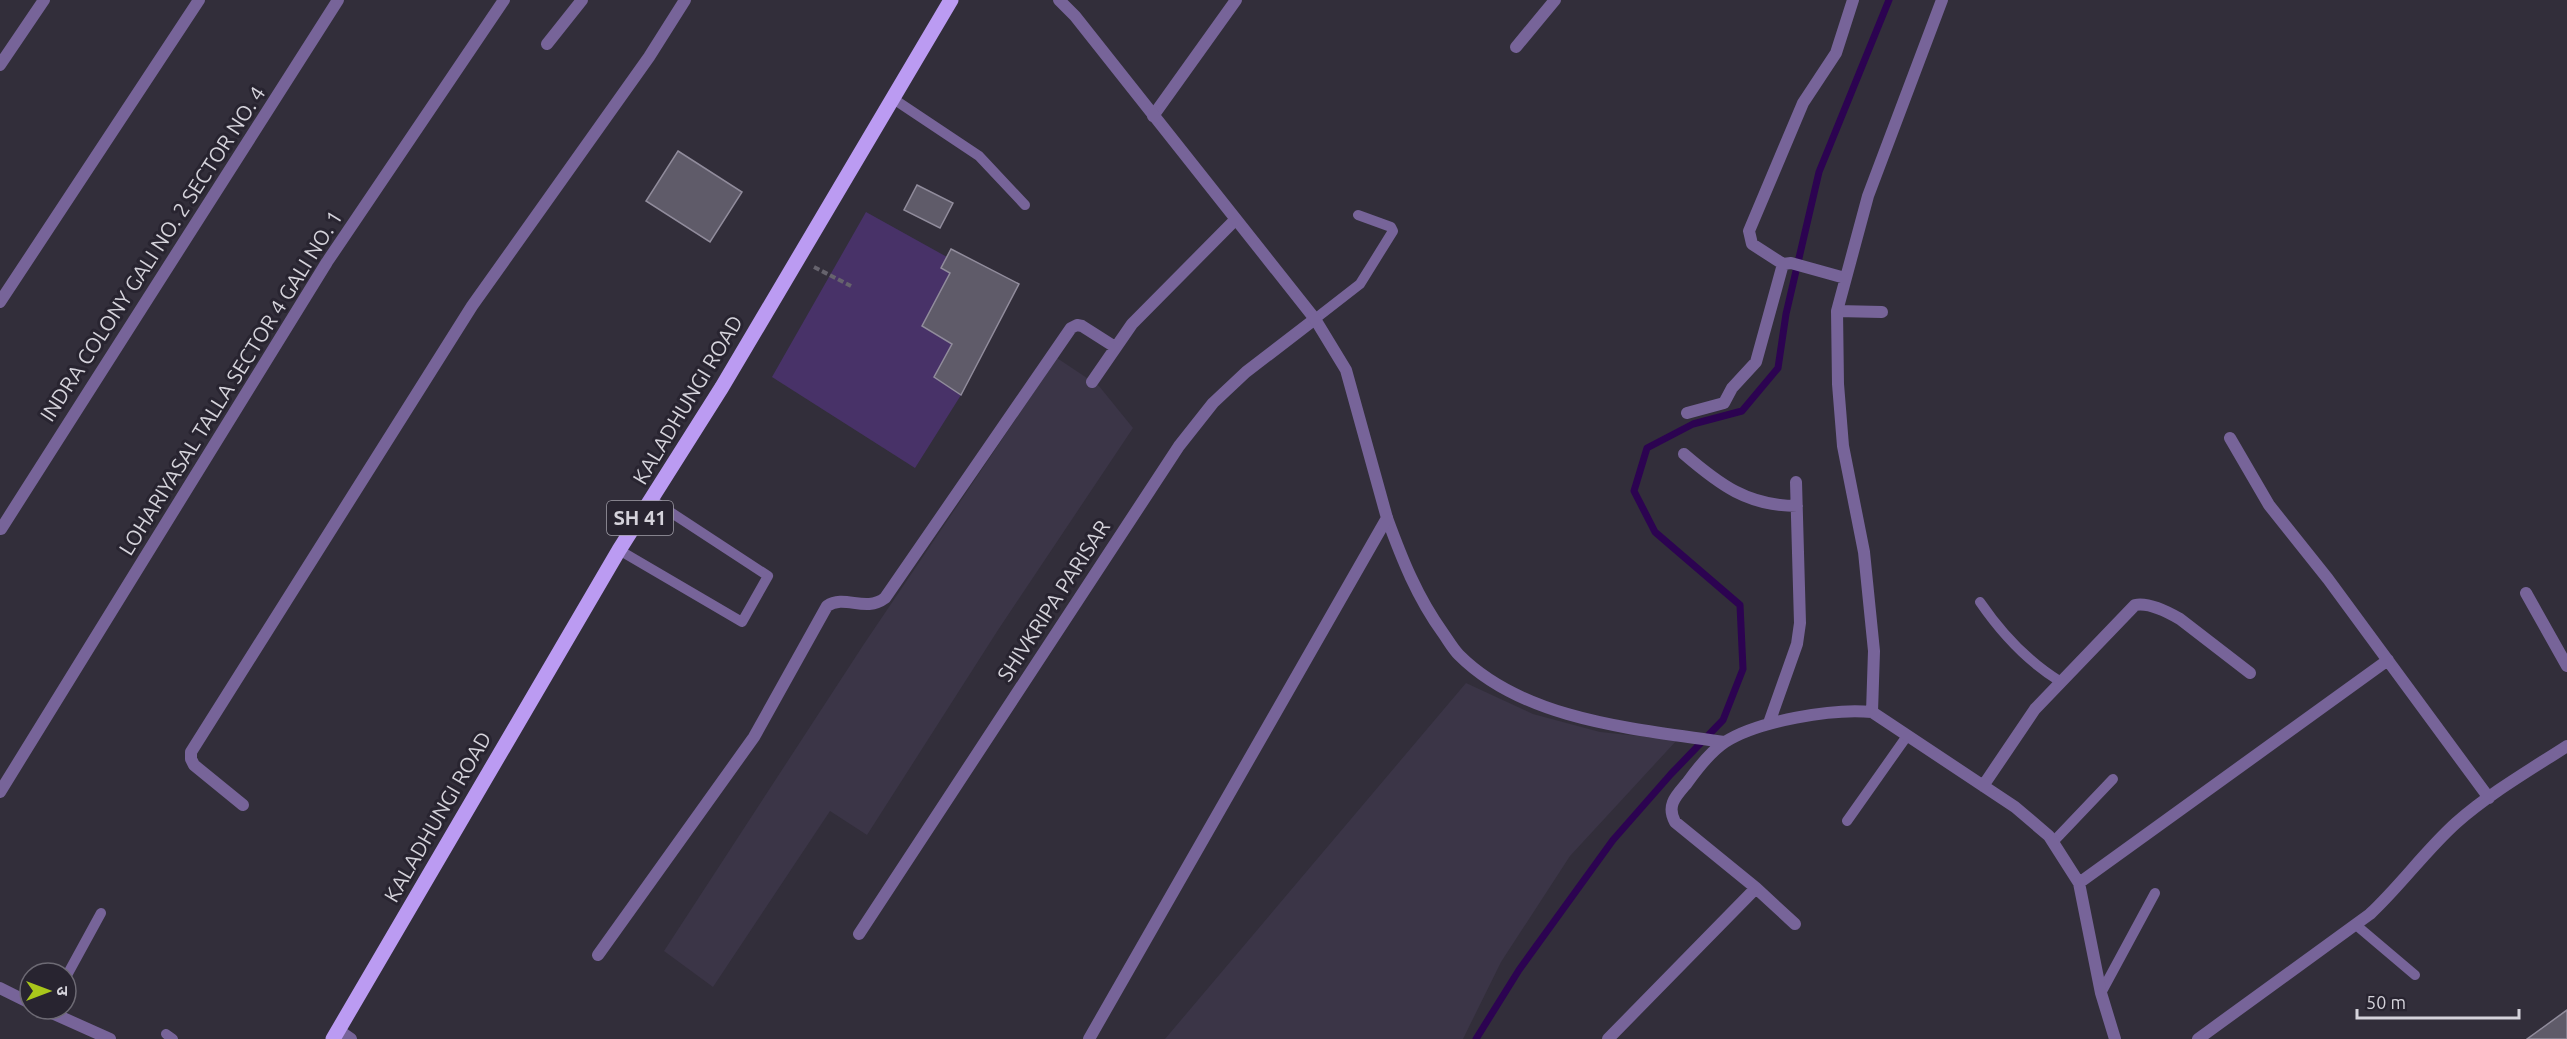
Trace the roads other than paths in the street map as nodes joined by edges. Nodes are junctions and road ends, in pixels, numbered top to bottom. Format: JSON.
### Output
{"nodes":[{"id":1,"x":44,"y":0,"type":"edge"},
{"id":2,"x":199,"y":0,"type":"edge"},
{"id":3,"x":338,"y":0,"type":"edge"},
{"id":4,"x":504,"y":0,"type":"edge"},
{"id":5,"x":582,"y":0,"type":"edge"},
{"id":6,"x":685,"y":0,"type":"edge"},
{"id":7,"x":951,"y":0,"type":"edge"},
{"id":8,"x":1059,"y":0,"type":"edge"},
{"id":9,"x":1236,"y":0,"type":"edge"},
{"id":10,"x":1555,"y":0,"type":"edge"},
{"id":11,"x":1853,"y":0,"type":"edge"},
{"id":12,"x":1942,"y":0,"type":"edge"},
{"id":13,"x":547,"y":44,"type":"dead end"},
{"id":14,"x":1515,"y":47,"type":"dead end"},
{"id":15,"x":0,"y":65,"type":"edge"},
{"id":16,"x":892,"y":98,"type":"junction"},
{"id":17,"x":1153,"y":116,"type":"junction"},
{"id":18,"x":1025,"y":205,"type":"dead end"},
{"id":19,"x":1358,"y":214,"type":"dead end"},
{"id":20,"x":1235,"y":220,"type":"junction"},
{"id":21,"x":1787,"y":263,"type":"junction"},
{"id":22,"x":1845,"y":278,"type":"junction"},
{"id":23,"x":0,"y":302,"type":"edge"},
{"id":24,"x":1837,"y":311,"type":"junction"},
{"id":25,"x":1882,"y":312,"type":"dead end"},
{"id":26,"x":1315,"y":320,"type":"junction"},
{"id":27,"x":1115,"y":347,"type":"junction"},
{"id":28,"x":1092,"y":382,"type":"dead end"},
{"id":29,"x":1687,"y":413,"type":"dead end"},
{"id":30,"x":2230,"y":438,"type":"dead end"},
{"id":31,"x":1684,"y":454,"type":"dead end"},
{"id":32,"x":1796,"y":482,"type":"dead end"},
{"id":33,"x":652,"y":500,"type":"junction"},
{"id":34,"x":1797,"y":506,"type":"junction"},
{"id":35,"x":1387,"y":518,"type":"junction"},
{"id":36,"x":1,"y":529,"type":"edge"},
{"id":37,"x":619,"y":550,"type":"junction"},
{"id":38,"x":2526,"y":593,"type":"dead end"},
{"id":39,"x":1980,"y":602,"type":"dead end"},
{"id":40,"x":2388,"y":660,"type":"junction"},
{"id":41,"x":2567,"y":666,"type":"edge"},
{"id":42,"x":2250,"y":673,"type":"dead end"},
{"id":43,"x":2061,"y":682,"type":"junction"},
{"id":44,"x":1872,"y":712,"type":"junction"},
{"id":45,"x":1769,"y":723,"type":"junction"},
{"id":46,"x":1907,"y":736,"type":"junction"},
{"id":47,"x":1724,"y":742,"type":"junction"},
{"id":48,"x":2567,"y":746,"type":"edge"},
{"id":49,"x":2113,"y":778,"type":"dead end"},
{"id":50,"x":1983,"y":786,"type":"junction"},
{"id":51,"x":0,"y":792,"type":"edge"},
{"id":52,"x":2489,"y":798,"type":"junction"},
{"id":53,"x":243,"y":805,"type":"dead end"},
{"id":54,"x":1846,"y":821,"type":"dead end"},
{"id":55,"x":2053,"y":842,"type":"junction"},
{"id":56,"x":2079,"y":884,"type":"junction"},
{"id":57,"x":1756,"y":888,"type":"junction"},
{"id":58,"x":2155,"y":893,"type":"dead end"},
{"id":59,"x":101,"y":913,"type":"dead end"},
{"id":60,"x":1795,"y":924,"type":"dead end"},
{"id":61,"x":2356,"y":925,"type":"junction"},
{"id":62,"x":859,"y":934,"type":"dead end"},
{"id":63,"x":598,"y":955,"type":"dead end"},
{"id":64,"x":75,"y":961,"type":"edge"},
{"id":65,"x":2415,"y":975,"type":"dead end"},
{"id":66,"x":0,"y":988,"type":"edge"},
{"id":67,"x":2101,"y":993,"type":"junction"},
{"id":68,"x":18,"y":997,"type":"edge"},
{"id":69,"x":70,"y":1021,"type":"edge"},
{"id":70,"x":336,"y":1035,"type":"edge"},
{"id":71,"x":110,"y":1039,"type":"edge"},
{"id":72,"x":351,"y":1039,"type":"edge"},
{"id":73,"x":1089,"y":1039,"type":"edge"},
{"id":74,"x":1608,"y":1039,"type":"edge"},
{"id":75,"x":2115,"y":1039,"type":"edge"},
{"id":76,"x":2198,"y":1039,"type":"edge"}],
"edges":[{"from":1,"to":15,"type":"street"},
{"from":2,"to":23,"type":"street"},
{"from":3,"to":36,"type":"street","name":"INDRA COLONY GALI NO. 2 SECTOR NO. 4"},
{"from":4,"to":51,"type":"street","name":"LOHARIYASAL TALLA SECTOR 4 GALI NO. 1"},
{"from":5,"to":13,"type":"street"},
{"from":6,"to":53,"type":"street"},
{"from":7,"to":16,"type":"main road","name":"KALADHUNGI ROAD","number":"SH 41"},
{"from":8,"to":17,"type":"street"},
{"from":9,"to":17,"type":"street"},
{"from":10,"to":14,"type":"street"},
{"from":11,"to":21,"type":"street"},
{"from":12,"to":22,"type":"street"},
{"from":16,"to":18,"type":"lane"},
{"from":16,"to":33,"type":"main road","name":"KALADHUNGI ROAD","number":"SH 41"},
{"from":17,"to":20,"type":"street"},
{"from":19,"to":26,"type":"lane"},
{"from":20,"to":26,"type":"street"},
{"from":20,"to":27,"type":"street"},
{"from":21,"to":22,"type":"street"},
{"from":21,"to":29,"type":"street"},
{"from":22,"to":24,"type":"street"},
{"from":24,"to":25,"type":"street"},
{"from":24,"to":44,"type":"street"},
{"from":26,"to":35,"type":"street"},
{"from":26,"to":62,"type":"street","name":"SHIVKRIPA PARISAR"},
{"from":27,"to":28,"type":"street"},
{"from":27,"to":63,"type":"street"},
{"from":30,"to":40,"type":"street"},
{"from":31,"to":34,"type":"street"},
{"from":32,"to":34,"type":"street"},
{"from":33,"to":37,"type":"main road","name":"KALADHUNGI ROAD","number":"SH 41"},
{"from":33,"to":37,"type":"lane"},
{"from":34,"to":45,"type":"street"},
{"from":35,"to":47,"type":"street"},
{"from":35,"to":73,"type":"street"},
{"from":37,"to":70,"type":"main road","name":"KALADHUNGI ROAD","number":"SH 41"},
{"from":38,"to":41,"type":"street"},
{"from":39,"to":43,"type":"lane"},
{"from":40,"to":52,"type":"street"},
{"from":40,"to":56,"type":"street"},
{"from":42,"to":43,"type":"street"},
{"from":43,"to":50,"type":"street"},
{"from":44,"to":45,"type":"street"},
{"from":44,"to":46,"type":"street"},
{"from":45,"to":47,"type":"street"},
{"from":46,"to":50,"type":"street"},
{"from":46,"to":54,"type":"lane"},
{"from":47,"to":57,"type":"street"},
{"from":48,"to":52,"type":"street"},
{"from":49,"to":55,"type":"lane"},
{"from":50,"to":55,"type":"street"},
{"from":52,"to":61,"type":"street"},
{"from":55,"to":56,"type":"street"},
{"from":56,"to":67,"type":"street"},
{"from":57,"to":60,"type":"street"},
{"from":57,"to":74,"type":"street"},
{"from":58,"to":67,"type":"lane"},
{"from":59,"to":64,"type":"lane"},
{"from":61,"to":65,"type":"lane"},
{"from":61,"to":76,"type":"street"},
{"from":66,"to":68,"type":"street"},
{"from":67,"to":75,"type":"street"},
{"from":69,"to":71,"type":"street"},
{"from":70,"to":72,"type":"street"}]}
